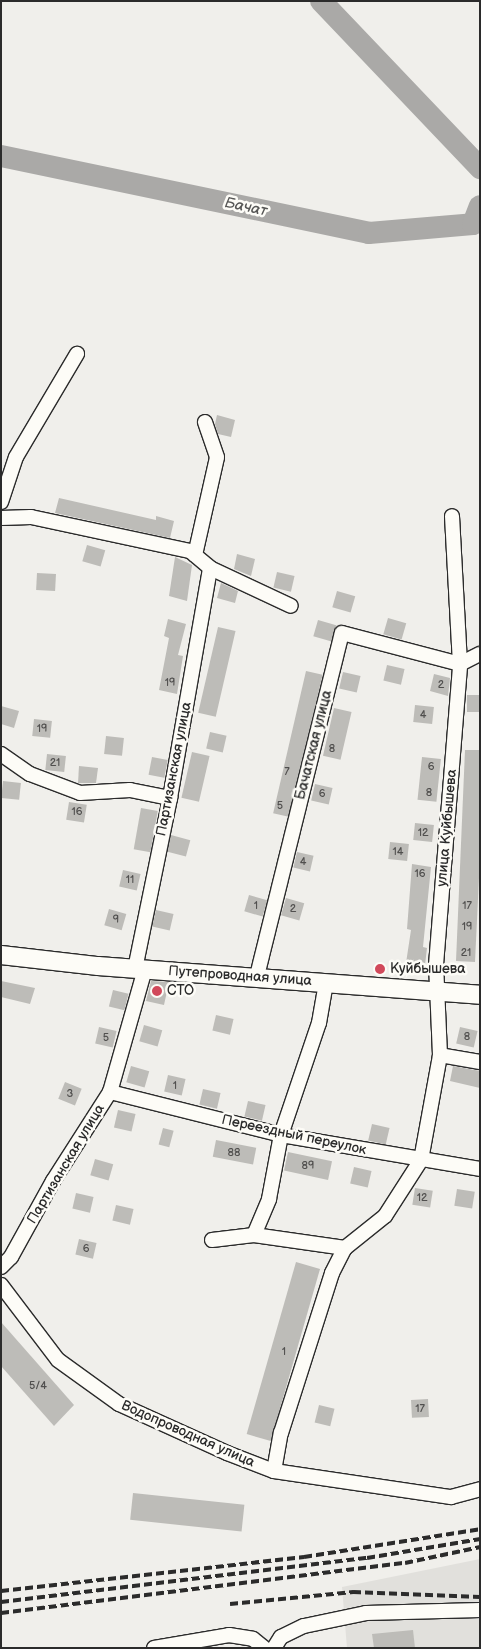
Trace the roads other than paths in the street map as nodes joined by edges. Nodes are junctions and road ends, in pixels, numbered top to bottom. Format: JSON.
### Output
{"nodes":[{"id":1,"x":77,"y":354,"type":"dead end"},
{"id":2,"x":205,"y":422,"type":"dead end"},
{"id":3,"x":1,"y":502,"type":"edge"},
{"id":4,"x":452,"y":516,"type":"dead end"},
{"id":5,"x":1,"y":518,"type":"edge"},
{"id":6,"x":194,"y":555,"type":"junction"},
{"id":7,"x":210,"y":568,"type":"junction"},
{"id":8,"x":291,"y":606,"type":"dead end"},
{"id":9,"x":480,"y":654,"type":"edge"},
{"id":10,"x":460,"y":664,"type":"junction"},
{"id":11,"x":1,"y":754,"type":"edge"},
{"id":12,"x":170,"y":798,"type":"junction"},
{"id":13,"x":1,"y":955,"type":"edge"},
{"id":14,"x":140,"y":969,"type":"junction"},
{"id":15,"x":257,"y":976,"type":"junction"},
{"id":16,"x":326,"y":983,"type":"junction"},
{"id":17,"x":438,"y":992,"type":"junction"},
{"id":18,"x":480,"y":995,"type":"edge"},
{"id":19,"x":440,"y":1055,"type":"junction"},
{"id":20,"x":480,"y":1062,"type":"edge"},
{"id":21,"x":110,"y":1092,"type":"junction"},
{"id":22,"x":281,"y":1135,"type":"junction"},
{"id":23,"x":421,"y":1160,"type":"junction"},
{"id":24,"x":480,"y":1169,"type":"edge"},
{"id":25,"x":254,"y":1235,"type":"junction"},
{"id":26,"x":212,"y":1240,"type":"dead end"},
{"id":27,"x":345,"y":1248,"type":"junction"},
{"id":28,"x":1,"y":1267,"type":"edge"},
{"id":29,"x":1,"y":1285,"type":"edge"},
{"id":30,"x":274,"y":1471,"type":"junction"},
{"id":31,"x":480,"y":1489,"type":"edge"},
{"id":32,"x":480,"y":1610,"type":"edge"},
{"id":33,"x":154,"y":1648,"type":"edge"},
{"id":34,"x":264,"y":1648,"type":"edge"},
{"id":35,"x":274,"y":1648,"type":"edge"}],
"edges":[{"from":1,"to":3,"type":"street"},
{"from":2,"to":6,"type":"street"},
{"from":4,"to":10,"type":"street","name":"улица Куйбышева"},
{"from":5,"to":6,"type":"street"},
{"from":6,"to":7,"type":"street"},
{"from":7,"to":8,"type":"street"},
{"from":7,"to":12,"type":"street","name":"Партизанская улица"},
{"from":9,"to":10,"type":"street"},
{"from":10,"to":15,"type":"street","name":"Бачатская улица"},
{"from":10,"to":17,"type":"street","name":"улица Куйбышева"},
{"from":11,"to":12,"type":"street"},
{"from":12,"to":14,"type":"street","name":"Партизанская улица"},
{"from":13,"to":14,"type":"main road","name":"Путепроводная улица"},
{"from":14,"to":15,"type":"main road","name":"Путепроводная улица"},
{"from":14,"to":21,"type":"street","name":"Партизанская улица"},
{"from":15,"to":16,"type":"main road","name":"Путепроводная улица"},
{"from":16,"to":17,"type":"main road","name":"Путепроводная улица"},
{"from":16,"to":22,"type":"street"},
{"from":17,"to":18,"type":"main road","name":"Путепроводная улица"},
{"from":17,"to":19,"type":"street","name":"улица Куйбышева"},
{"from":19,"to":20,"type":"street"},
{"from":19,"to":23,"type":"street","name":"улица Куйбышева"},
{"from":21,"to":22,"type":"street","name":"Переездный переулок"},
{"from":21,"to":28,"type":"street","name":"Партизанская улица"},
{"from":22,"to":23,"type":"street","name":"Переездный переулок"},
{"from":22,"to":25,"type":"street"},
{"from":23,"to":24,"type":"street","name":"Переездный переулок"},
{"from":23,"to":27,"type":"street"},
{"from":25,"to":26,"type":"street"},
{"from":25,"to":27,"type":"street"},
{"from":27,"to":30,"type":"street"},
{"from":29,"to":30,"type":"street","name":"Водопроводная улица"},
{"from":30,"to":31,"type":"street","name":"Водопроводная улица"},
{"from":32,"to":35,"type":"street"},
{"from":33,"to":34,"type":"street"}]}
